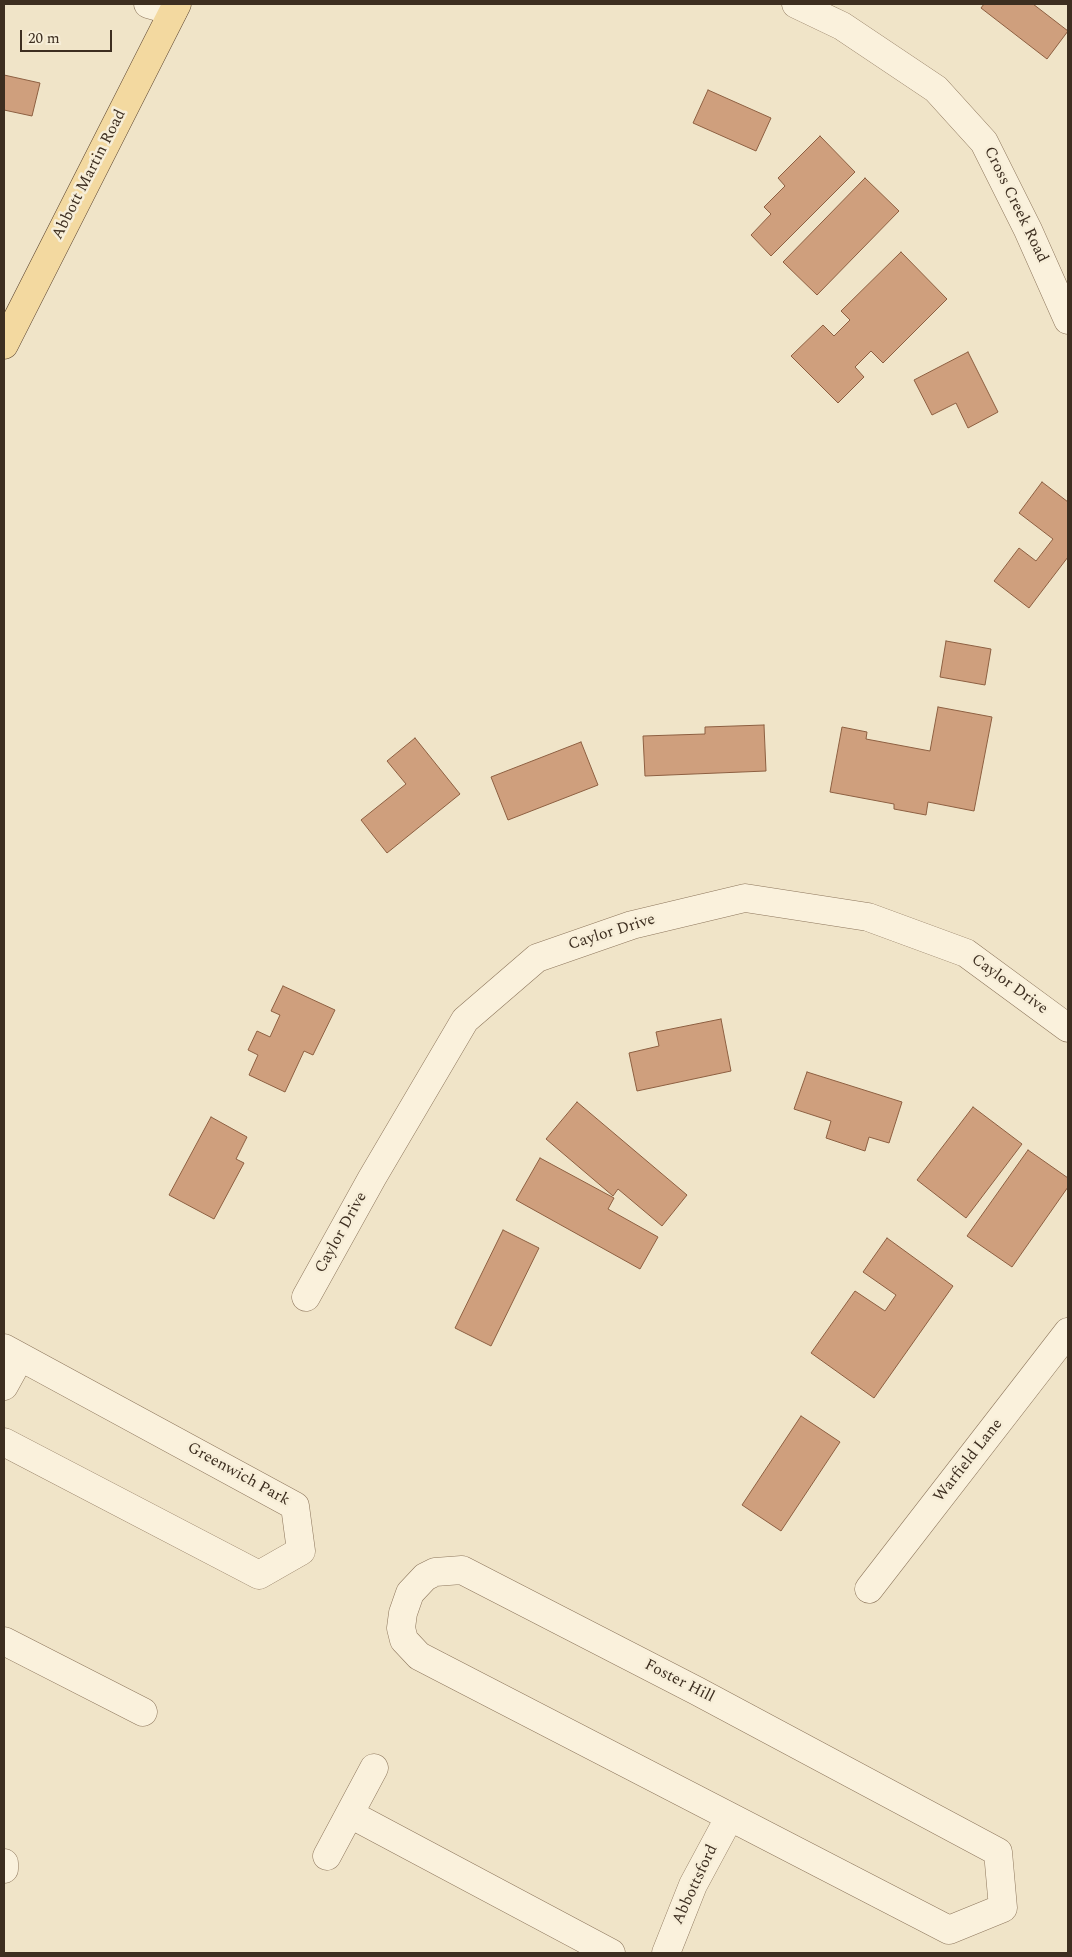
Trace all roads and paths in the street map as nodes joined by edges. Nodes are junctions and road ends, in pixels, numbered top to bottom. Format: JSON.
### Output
{"nodes":[{"id":1,"x":796,"y":4,"type":"edge"},
{"id":2,"x":166,"y":6,"type":"edge"},
{"id":3,"x":1068,"y":320,"type":"edge"},
{"id":4,"x":4,"y":345,"type":"edge"},
{"id":5,"x":1068,"y":1028,"type":"edge"},
{"id":6,"x":306,"y":1298,"type":"dead end"},
{"id":7,"x":1068,"y":1332,"type":"edge"},
{"id":8,"x":12,"y":1352,"type":"edge"},
{"id":9,"x":4,"y":1386,"type":"edge"},
{"id":10,"x":4,"y":1442,"type":"edge"},
{"id":11,"x":869,"y":1589,"type":"dead end"},
{"id":12,"x":4,"y":1641,"type":"edge"},
{"id":13,"x":144,"y":1712,"type":"dead end"},
{"id":14,"x":374,"y":1768,"type":"dead end"},
{"id":15,"x":350,"y":1814,"type":"junction"},
{"id":16,"x":729,"y":1818,"type":"junction"},
{"id":17,"x":327,"y":1856,"type":"dead end"},
{"id":18,"x":4,"y":1863,"type":"edge"},
{"id":19,"x":4,"y":1868,"type":"edge"},
{"id":20,"x":611,"y":1953,"type":"edge"},
{"id":21,"x":666,"y":1953,"type":"edge"}],
"edges":[{"from":1,"to":3,"type":"street","name":"Cross Creek Road"},
{"from":2,"to":4,"type":"main road","name":"Abbott Martin Road"},
{"from":5,"to":6,"type":"street","name":"Caylor Drive"},
{"from":7,"to":11,"type":"street","name":"Warfield Lane"},
{"from":8,"to":9,"type":"street"},
{"from":8,"to":10,"type":"street","name":"Greenwich Park"},
{"from":12,"to":13,"type":"street"},
{"from":14,"to":15,"type":"street"},
{"from":15,"to":17,"type":"street"},
{"from":15,"to":20,"type":"street"},
{"from":16,"to":16,"type":"street","name":"Foster Hill"},
{"from":16,"to":21,"type":"street","name":"Abbottsford"},
{"from":18,"to":19,"type":"street"}]}
